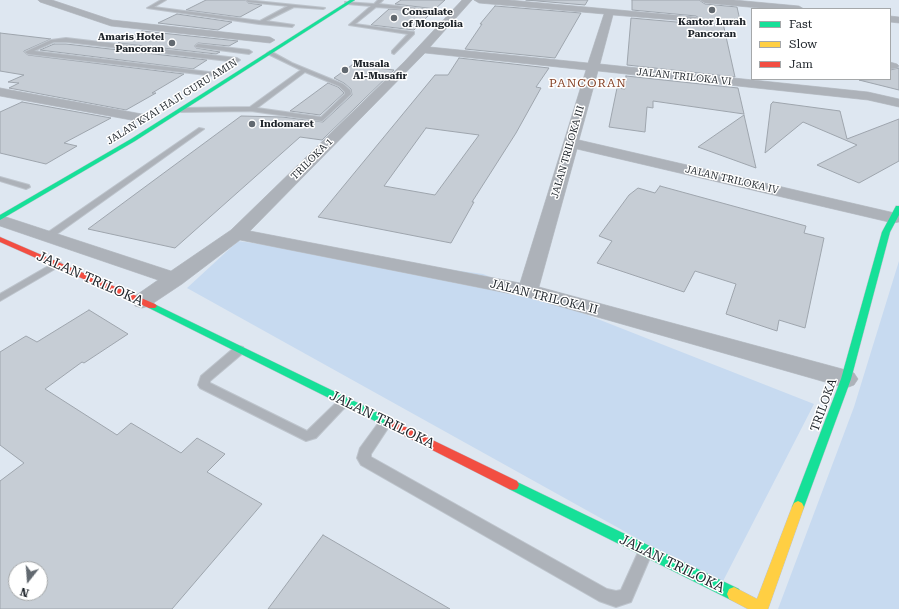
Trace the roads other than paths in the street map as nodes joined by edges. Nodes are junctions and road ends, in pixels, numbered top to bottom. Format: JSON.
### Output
{"nodes":[{"id":1,"x":43,"y":0,"type":"edge"},
{"id":2,"x":164,"y":0,"type":"edge"},
{"id":3,"x":248,"y":0,"type":"edge"},
{"id":4,"x":336,"y":0,"type":"edge"},
{"id":5,"x":382,"y":0,"type":"edge"},
{"id":6,"x":467,"y":0,"type":"edge"},
{"id":7,"x":479,"y":0,"type":"edge"},
{"id":8,"x":705,"y":0,"type":"edge"},
{"id":9,"x":352,"y":3,"type":"edge"},
{"id":10,"x":294,"y":5,"type":"junction"},
{"id":11,"x":374,"y":6,"type":"junction"},
{"id":12,"x":323,"y":8,"type":"junction"},
{"id":13,"x":751,"y":9,"type":"edge"},
{"id":14,"x":432,"y":10,"type":"dead end"},
{"id":15,"x":609,"y":12,"type":"junction"},
{"id":16,"x":311,"y":15,"type":"dead end"},
{"id":17,"x":696,"y":20,"type":"dead end"},
{"id":18,"x":259,"y":23,"type":"junction"},
{"id":19,"x":295,"y":25,"type":"joint"},
{"id":20,"x":275,"y":36,"type":"junction"},
{"id":21,"x":198,"y":46,"type":"dead end"},
{"id":22,"x":421,"y":49,"type":"junction"},
{"id":23,"x":165,"y":51,"type":"junction"},
{"id":24,"x":249,"y":52,"type":"junction"},
{"id":25,"x":394,"y":52,"type":"dead end"},
{"id":26,"x":272,"y":55,"type":"junction"},
{"id":27,"x":237,"y":60,"type":"junction"},
{"id":28,"x":139,"y":66,"type":"junction"},
{"id":29,"x":593,"y":67,"type":"junction"},
{"id":30,"x":220,"y":70,"type":"junction"},
{"id":31,"x":305,"y":70,"type":"junction"},
{"id":32,"x":201,"y":82,"type":"dead end"},
{"id":33,"x":770,"y":83,"type":"edge"},
{"id":34,"x":0,"y":92,"type":"edge"},
{"id":35,"x":899,"y":102,"type":"edge"},
{"id":36,"x":251,"y":109,"type":"junction"},
{"id":37,"x":181,"y":110,"type":"junction"},
{"id":38,"x":145,"y":116,"type":"joint"},
{"id":39,"x":130,"y":126,"type":"dead end"},
{"id":40,"x":201,"y":129,"type":"dead end"},
{"id":41,"x":571,"y":143,"type":"junction"},
{"id":42,"x":0,"y":179,"type":"edge"},
{"id":43,"x":29,"y":185,"type":"joint"},
{"id":44,"x":13,"y":194,"type":"dead end"},
{"id":45,"x":896,"y":213,"type":"edge"},
{"id":46,"x":2,"y":220,"type":"edge"},
{"id":47,"x":41,"y":234,"type":"junction"},
{"id":48,"x":237,"y":234,"type":"junction"},
{"id":49,"x":0,"y":239,"type":"edge"},
{"id":50,"x":57,"y":264,"type":"junction"},
{"id":51,"x":175,"y":279,"type":"junction"},
{"id":52,"x":528,"y":291,"type":"junction"},
{"id":53,"x":0,"y":298,"type":"edge"},
{"id":54,"x":142,"y":302,"type":"junction"},
{"id":55,"x":239,"y":350,"type":"junction"},
{"id":56,"x":846,"y":379,"type":"junction"},
{"id":57,"x":344,"y":402,"type":"junction"},
{"id":58,"x":386,"y":422,"type":"junction"},
{"id":59,"x":646,"y":551,"type":"junction"},
{"id":60,"x":760,"y":608,"type":"edge"}],
"edges":[{"from":1,"to":20,"type":"street"},
{"from":2,"to":18,"type":"lane"},
{"from":3,"to":10,"type":"lane"},
{"from":4,"to":12,"type":"street"},
{"from":5,"to":11,"type":"lane"},
{"from":6,"to":22,"type":"street","name":"TRILOKA 1"},
{"from":7,"to":15,"type":"street"},
{"from":8,"to":13,"type":"street"},
{"from":9,"to":11,"type":"lane"},
{"from":9,"to":26,"type":"street","name":"JALAN KYAI HAJI GURU AMIN"},
{"from":10,"to":12,"type":"lane"},
{"from":10,"to":18,"type":"lane"},
{"from":11,"to":14,"type":"lane"},
{"from":11,"to":25,"type":"lane"},
{"from":12,"to":16,"type":"street"},
{"from":15,"to":17,"type":"street"},
{"from":15,"to":29,"type":"street","name":"JALAN TRILOKA III"},
{"from":18,"to":19,"type":"lane"},
{"from":19,"to":20,"type":"street","name":"JALAN KYAI HAJI GURU AMIN"},
{"from":20,"to":24,"type":"street","name":"JALAN KYAI HAJI GURU AMIN"},
{"from":21,"to":24,"type":"lane"},
{"from":22,"to":29,"type":"street","name":"JALAN TRILOKA VI"},
{"from":22,"to":48,"type":"street","name":"TRILOKA 1"},
{"from":23,"to":27,"type":"lane"},
{"from":23,"to":28,"type":"lane"},
{"from":23,"to":28,"type":"lane"},
{"from":24,"to":27,"type":"street","name":"JALAN KYAI HAJI GURU AMIN"},
{"from":26,"to":31,"type":"lane"},
{"from":26,"to":37,"type":"street","name":"JALAN KYAI HAJI GURU AMIN"},
{"from":27,"to":30,"type":"street","name":"JALAN KYAI HAJI GURU AMIN"},
{"from":28,"to":30,"type":"lane"},
{"from":29,"to":33,"type":"street","name":"JALAN TRILOKA VI"},
{"from":29,"to":41,"type":"street","name":"JALAN TRILOKA III"},
{"from":30,"to":32,"type":"street","name":"JALAN KYAI HAJI GURU AMIN"},
{"from":31,"to":36,"type":"lane"},
{"from":31,"to":36,"type":"lane"},
{"from":33,"to":35,"type":"street","name":"JALAN TRILOKA VI"},
{"from":34,"to":38,"type":"street"},
{"from":36,"to":37,"type":"lane"},
{"from":37,"to":46,"type":"street","name":"JALAN KYAI HAJI GURU AMIN"},
{"from":38,"to":39,"type":"street","name":"JALAN KYAI HAJI GURU AMIN"},
{"from":40,"to":47,"type":"lane"},
{"from":41,"to":45,"type":"street","name":"JALAN TRILOKA IV"},
{"from":41,"to":52,"type":"street","name":"JALAN TRILOKA III"},
{"from":42,"to":43,"type":"lane"},
{"from":43,"to":44,"type":"street"},
{"from":45,"to":56,"type":"street","name":"TRILOKA"},
{"from":46,"to":47,"type":"street","name":"JALAN TRILOKA"},
{"from":47,"to":51,"type":"street","name":"JALAN TRILOKA"},
{"from":48,"to":51,"type":"street","name":"TRILOKA 1"},
{"from":48,"to":52,"type":"street","name":"JALAN TRILOKA II"},
{"from":49,"to":50,"type":"street","name":"JALAN TRILOKA"},
{"from":50,"to":53,"type":"lane"},
{"from":50,"to":54,"type":"street","name":"JALAN TRILOKA"},
{"from":51,"to":54,"type":"street","name":"TRILOKA 1"},
{"from":52,"to":56,"type":"street","name":"JALAN TRILOKA II"},
{"from":54,"to":55,"type":"street","name":"JALAN TRILOKA"},
{"from":55,"to":57,"type":"street","name":"JALAN TRILOKA"},
{"from":55,"to":57,"type":"lane"},
{"from":56,"to":60,"type":"street","name":"TRILOKA"},
{"from":57,"to":58,"type":"street","name":"JALAN TRILOKA"},
{"from":58,"to":59,"type":"street","name":"JALAN TRILOKA"},
{"from":58,"to":59,"type":"lane"},
{"from":59,"to":60,"type":"street","name":"JALAN TRILOKA"}]}
